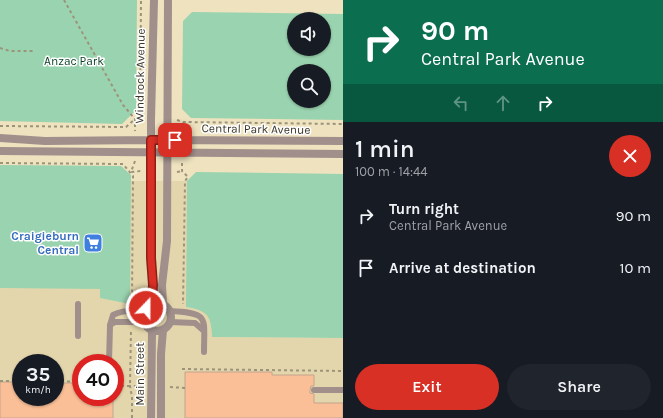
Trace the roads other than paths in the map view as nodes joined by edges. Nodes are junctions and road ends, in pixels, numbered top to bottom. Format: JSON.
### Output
{"nodes":[{"id":1,"x":154,"y":0,"type":"edge"},
{"id":2,"x":168,"y":0,"type":"edge"},
{"id":3,"x":0,"y":138,"type":"edge"},
{"id":4,"x":151,"y":140,"type":"junction"},
{"id":5,"x":167,"y":140,"type":"junction"},
{"id":6,"x":343,"y":141,"type":"edge"},
{"id":7,"x":0,"y":151,"type":"edge"},
{"id":8,"x":167,"y":152,"type":"junction"},
{"id":9,"x":152,"y":153,"type":"junction"},
{"id":10,"x":343,"y":154,"type":"edge"},
{"id":11,"x":152,"y":303,"type":"junction"},
{"id":12,"x":162,"y":303,"type":"junction"},
{"id":13,"x":78,"y":304,"type":"dead end"},
{"id":14,"x":144,"y":311,"type":"junction"},
{"id":15,"x":170,"y":311,"type":"junction"},
{"id":16,"x":144,"y":322,"type":"junction"},
{"id":17,"x":170,"y":322,"type":"junction"},
{"id":18,"x":110,"y":325,"type":"junction"},
{"id":19,"x":152,"y":330,"type":"junction"},
{"id":20,"x":163,"y":330,"type":"junction"},
{"id":21,"x":204,"y":331,"type":"junction"},
{"id":22,"x":78,"y":336,"type":"dead end"},
{"id":23,"x":204,"y":352,"type":"dead end"},
{"id":24,"x":109,"y":354,"type":"edge"},
{"id":25,"x":314,"y":390,"type":"dead end"},
{"id":26,"x":343,"y":390,"type":"edge"},
{"id":27,"x":152,"y":418,"type":"edge"},
{"id":28,"x":161,"y":418,"type":"edge"}],
"edges":[{"from":1,"to":4,"type":"street","name":"Windrock Avenue"},
{"from":2,"to":5,"type":"street"},
{"from":3,"to":4,"type":"street","name":"Central Park Avenue"},
{"from":4,"to":5,"type":"street","name":"Central Park Avenue"},
{"from":4,"to":9,"type":"street","name":"Windrock Avenue"},
{"from":5,"to":6,"type":"street","name":"Central Park Avenue"},
{"from":5,"to":8,"type":"street"},
{"from":7,"to":9,"type":"street","name":"Central Park Avenue"},
{"from":8,"to":9,"type":"street","name":"Central Park Avenue"},
{"from":8,"to":10,"type":"street","name":"Central Park Avenue"},
{"from":8,"to":12,"type":"street"},
{"from":9,"to":11,"type":"street"},
{"from":11,"to":12,"type":"street"},
{"from":11,"to":14,"type":"street"},
{"from":12,"to":15,"type":"street"},
{"from":13,"to":22,"type":"lane"},
{"from":14,"to":16,"type":"street"},
{"from":14,"to":18,"type":"lane"},
{"from":15,"to":17,"type":"street"},
{"from":15,"to":21,"type":"lane"},
{"from":16,"to":18,"type":"lane"},
{"from":16,"to":19,"type":"street"},
{"from":17,"to":20,"type":"street"},
{"from":17,"to":21,"type":"lane"},
{"from":18,"to":24,"type":"lane"},
{"from":19,"to":20,"type":"street"},
{"from":19,"to":27,"type":"street","name":"Main Street"},
{"from":20,"to":28,"type":"street","name":"Main Street"},
{"from":21,"to":23,"type":"lane"},
{"from":25,"to":26,"type":"lane"}]}
